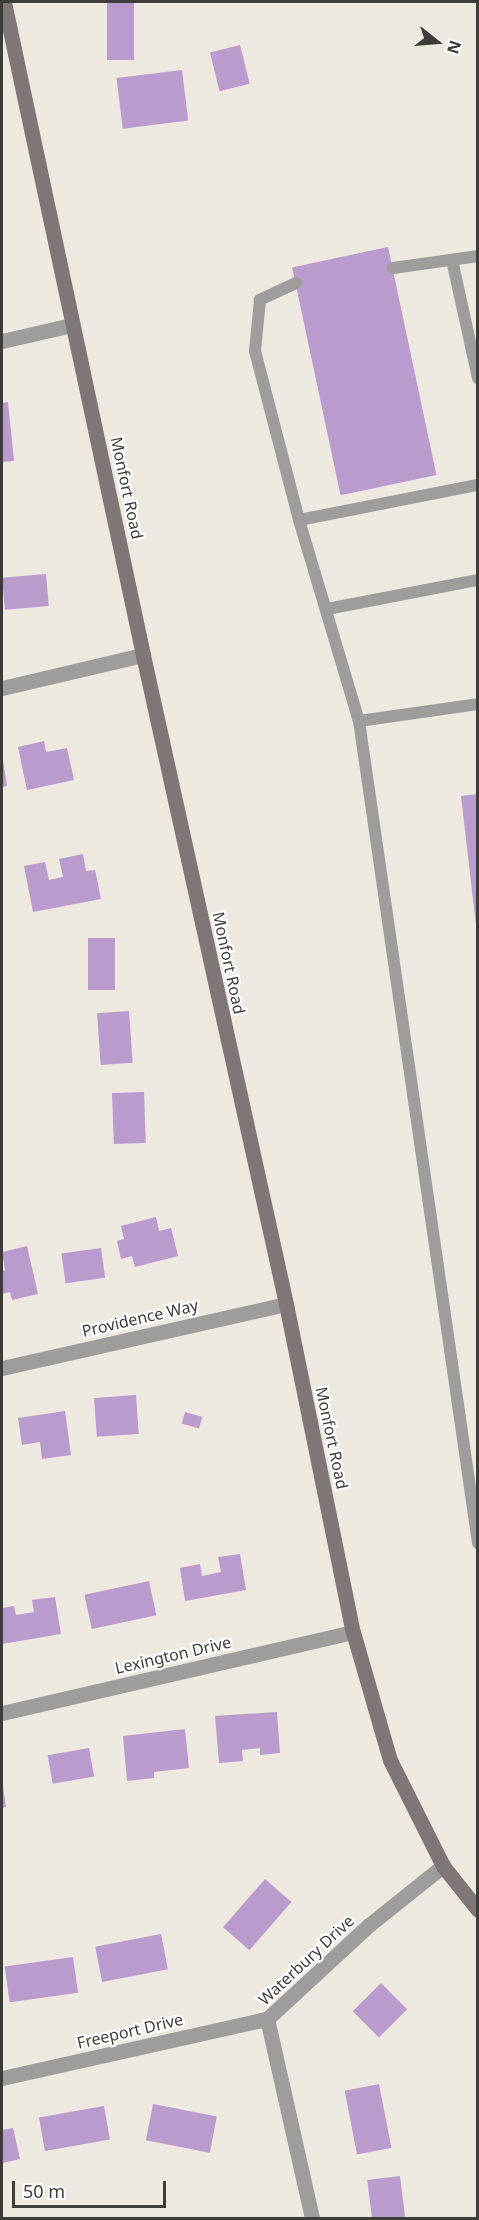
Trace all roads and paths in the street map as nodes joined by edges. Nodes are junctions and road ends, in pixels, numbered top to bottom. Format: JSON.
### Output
{"nodes":[{"id":1,"x":4,"y":2,"type":"edge"},
{"id":2,"x":477,"y":256,"type":"edge"},
{"id":3,"x":452,"y":260,"type":"junction"},
{"id":4,"x":393,"y":268,"type":"dead end"},
{"id":5,"x":296,"y":284,"type":"dead end"},
{"id":6,"x":72,"y":325,"type":"junction"},
{"id":7,"x":2,"y":341,"type":"edge"},
{"id":8,"x":477,"y":378,"type":"edge"},
{"id":9,"x":477,"y":485,"type":"edge"},
{"id":10,"x":299,"y":520,"type":"junction"},
{"id":11,"x":477,"y":580,"type":"edge"},
{"id":12,"x":327,"y":609,"type":"junction"},
{"id":13,"x":143,"y":655,"type":"junction"},
{"id":14,"x":2,"y":688,"type":"edge"},
{"id":15,"x":477,"y":704,"type":"edge"},
{"id":16,"x":359,"y":721,"type":"junction"},
{"id":17,"x":286,"y":1304,"type":"junction"},
{"id":18,"x":2,"y":1368,"type":"edge"},
{"id":19,"x":477,"y":1543,"type":"edge"},
{"id":20,"x":353,"y":1632,"type":"junction"},
{"id":21,"x":2,"y":1713,"type":"edge"},
{"id":22,"x":442,"y":1866,"type":"junction"},
{"id":23,"x":477,"y":1910,"type":"edge"},
{"id":24,"x":267,"y":2019,"type":"junction"},
{"id":25,"x":2,"y":2078,"type":"edge"},
{"id":26,"x":312,"y":2218,"type":"edge"}],
"edges":[{"from":1,"to":6,"type":"street","name":"Monfort Road"},
{"from":2,"to":3,"type":"lane"},
{"from":3,"to":4,"type":"lane"},
{"from":3,"to":8,"type":"lane"},
{"from":5,"to":10,"type":"lane"},
{"from":6,"to":7,"type":"street"},
{"from":6,"to":13,"type":"street","name":"Monfort Road"},
{"from":9,"to":10,"type":"lane"},
{"from":10,"to":12,"type":"lane"},
{"from":11,"to":12,"type":"lane"},
{"from":12,"to":16,"type":"lane"},
{"from":13,"to":14,"type":"street"},
{"from":13,"to":17,"type":"street","name":"Monfort Road"},
{"from":15,"to":16,"type":"lane"},
{"from":16,"to":19,"type":"lane"},
{"from":17,"to":18,"type":"street","name":"Providence Way"},
{"from":17,"to":20,"type":"street","name":"Monfort Road"},
{"from":20,"to":21,"type":"street","name":"Lexington Drive"},
{"from":20,"to":22,"type":"street","name":"Monfort Road"},
{"from":22,"to":23,"type":"street","name":"Monfort Road"},
{"from":22,"to":24,"type":"street","name":"Waterbury Drive"},
{"from":24,"to":25,"type":"street","name":"Freeport Drive"},
{"from":24,"to":26,"type":"street","name":"Waterbury Drive"}]}
